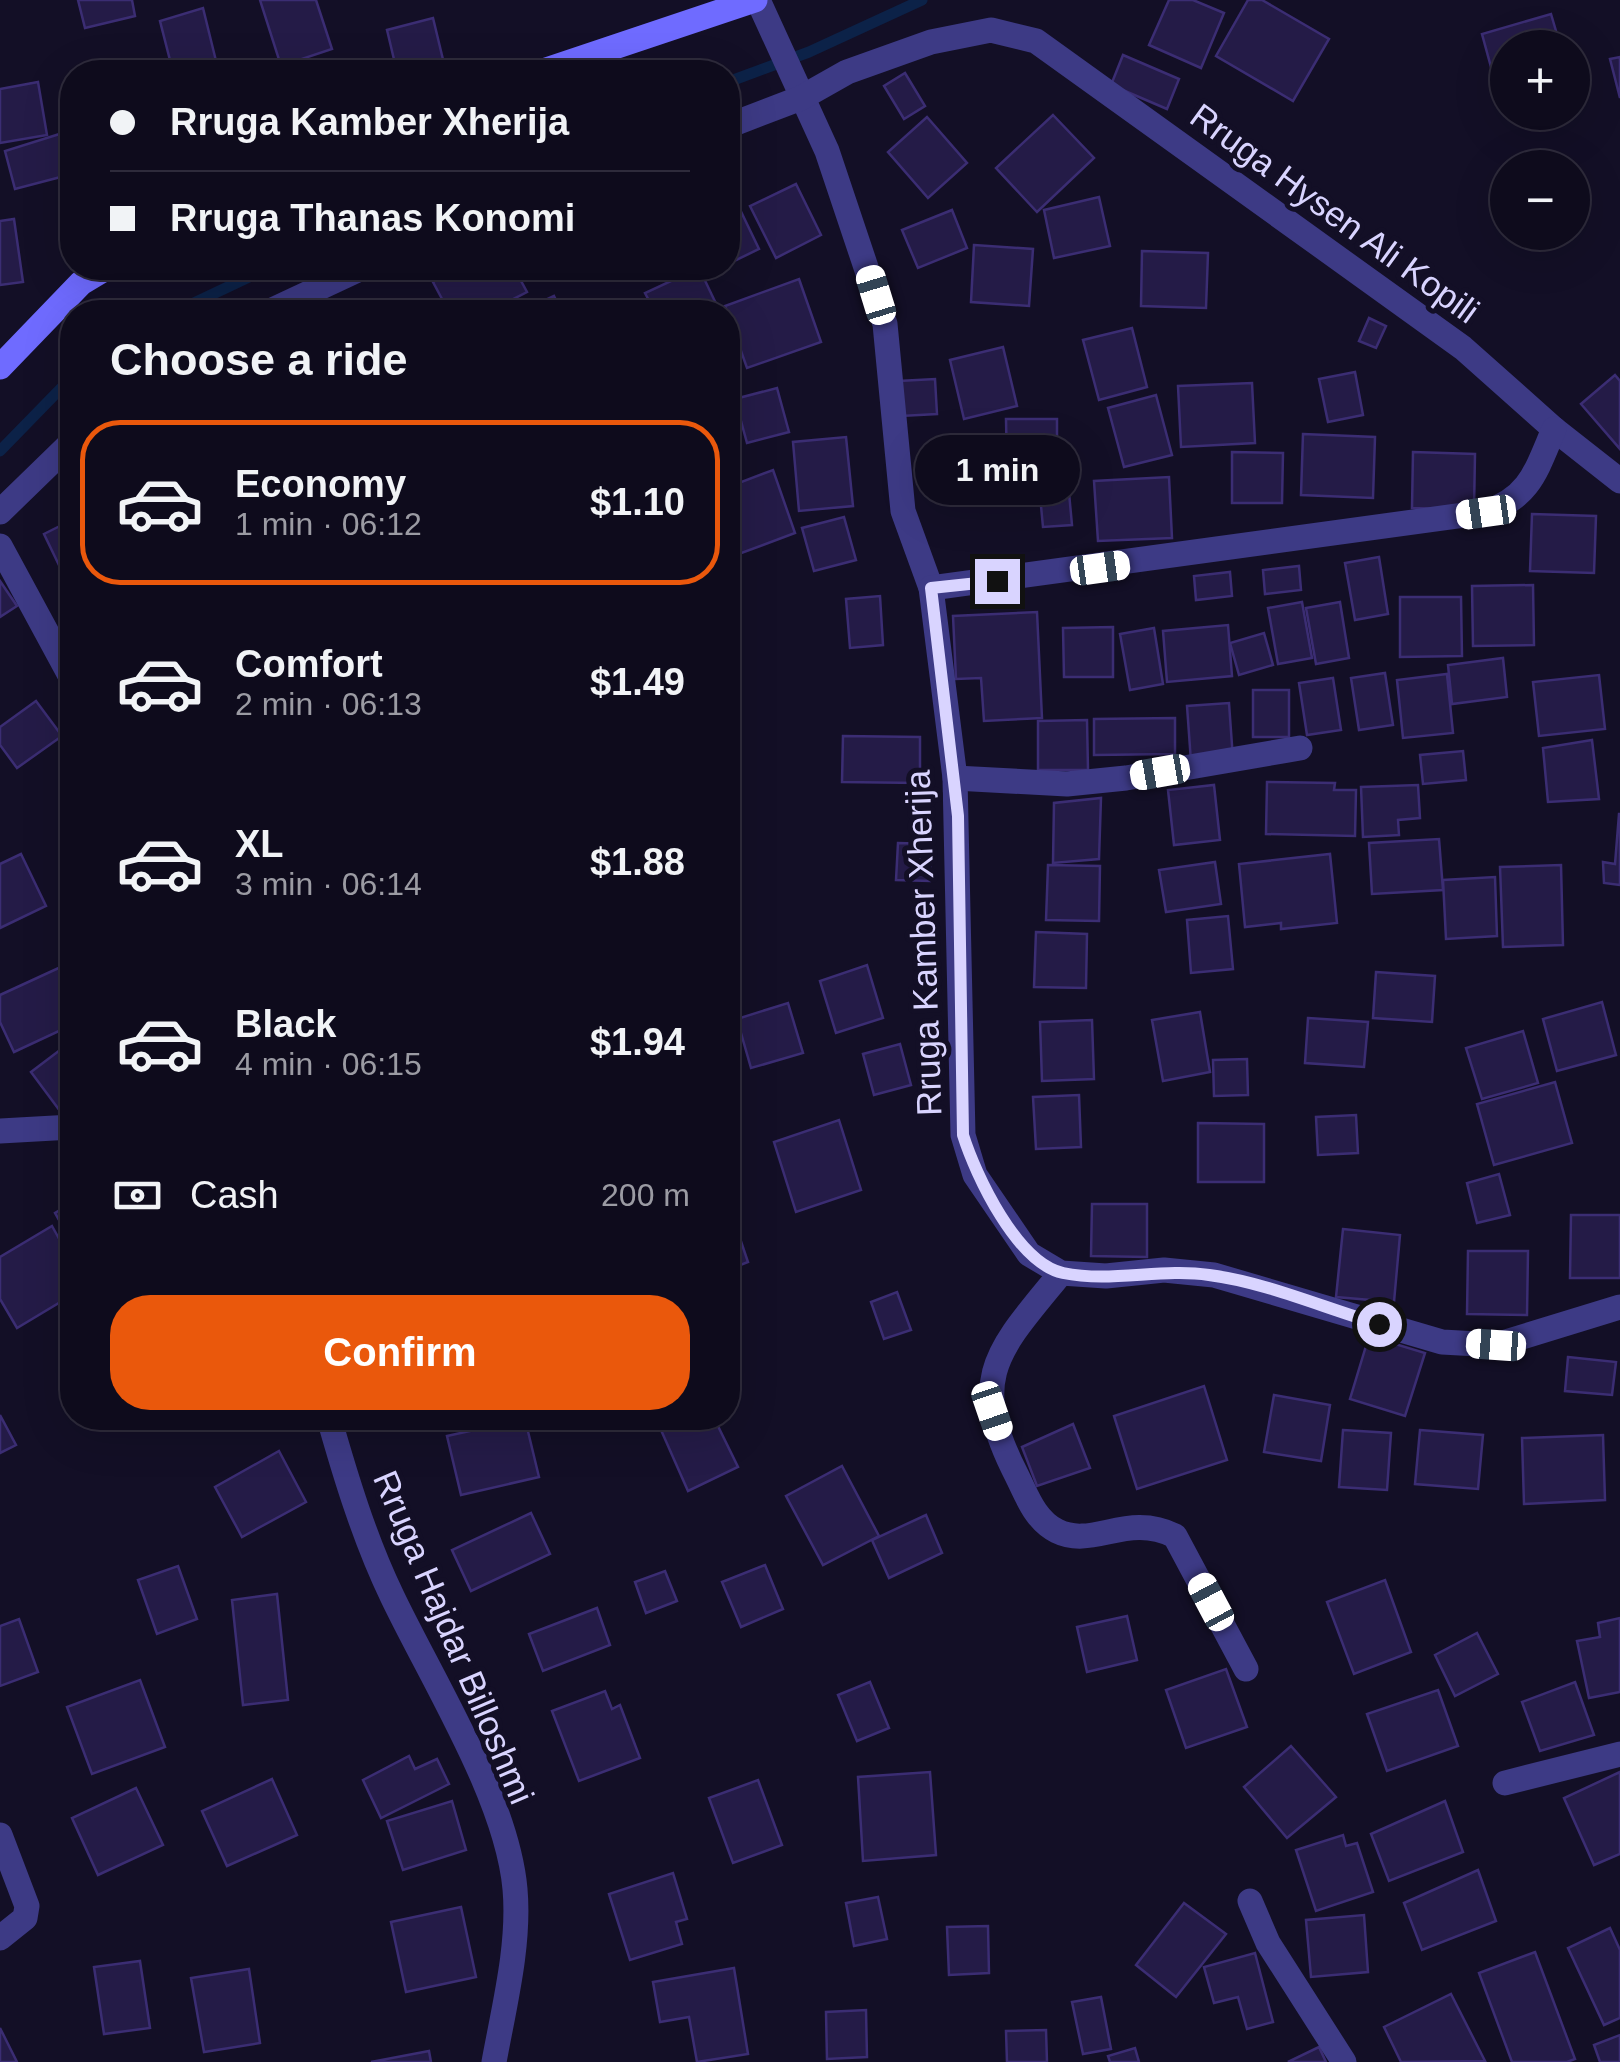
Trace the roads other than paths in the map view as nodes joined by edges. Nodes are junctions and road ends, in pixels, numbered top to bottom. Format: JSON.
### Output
{"nodes":[{"id":1,"x":757,"y":0,"type":"edge"},
{"id":2,"x":576,"y":60,"type":"edge"},
{"id":3,"x":798,"y":90,"type":"junction"},
{"id":4,"x":740,"y":120,"type":"edge"},
{"id":5,"x":86,"y":280,"type":"edge"},
{"id":6,"x":336,"y":280,"type":"edge"},
{"id":7,"x":65,"y":300,"type":"edge"},
{"id":8,"x":294,"y":300,"type":"edge"},
{"id":9,"x":60,"y":305,"type":"edge"},
{"id":10,"x":0,"y":368,"type":"edge"},
{"id":11,"x":1554,"y":429,"type":"junction"},
{"id":12,"x":60,"y":454,"type":"edge"},
{"id":13,"x":1620,"y":481,"type":"edge"},
{"id":14,"x":0,"y":512,"type":"edge"},
{"id":15,"x":0,"y":546,"type":"edge"},
{"id":16,"x":931,"y":588,"type":"junction"},
{"id":17,"x":60,"y":657,"type":"edge"},
{"id":18,"x":1300,"y":748,"type":"dead end"},
{"id":19,"x":955,"y":778,"type":"junction"},
{"id":20,"x":60,"y":1128,"type":"edge"},
{"id":21,"x":0,"y":1131,"type":"edge"},
{"id":22,"x":1060,"y":1273,"type":"junction"},
{"id":23,"x":1620,"y":1307,"type":"edge"},
{"id":24,"x":334,"y":1430,"type":"edge"},
{"id":25,"x":1246,"y":1669,"type":"dead end"},
{"id":26,"x":1620,"y":1754,"type":"edge"},
{"id":27,"x":1505,"y":1783,"type":"dead end"},
{"id":28,"x":0,"y":1835,"type":"edge"},
{"id":29,"x":1250,"y":1901,"type":"dead end"},
{"id":30,"x":0,"y":1938,"type":"edge"},
{"id":31,"x":494,"y":2062,"type":"edge"},
{"id":32,"x":1344,"y":2062,"type":"edge"}],
"edges":[{"from":1,"to":2,"type":"main road"},
{"from":1,"to":3,"type":"street","name":"Rruga Kamber Xherija"},
{"from":3,"to":4,"type":"street"},
{"from":3,"to":11,"type":"street","name":"Rruga Hysen Ali Kopili"},
{"from":3,"to":16,"type":"street","name":"Rruga Kamber Xherija"},
{"from":5,"to":7,"type":"main road"},
{"from":6,"to":8,"type":"street"},
{"from":9,"to":10,"type":"main road"},
{"from":11,"to":13,"type":"street","name":"Rruga Hysen Ali Kopili"},
{"from":11,"to":16,"type":"street"},
{"from":12,"to":14,"type":"street"},
{"from":15,"to":17,"type":"street"},
{"from":16,"to":19,"type":"street","name":"Rruga Kamber Xherija"},
{"from":18,"to":19,"type":"street"},
{"from":19,"to":22,"type":"street","name":"Rruga Kamber Xherija"},
{"from":20,"to":21,"type":"street"},
{"from":22,"to":23,"type":"street"},
{"from":22,"to":25,"type":"street"},
{"from":24,"to":31,"type":"street","name":"Rruga Hajdar Billoshmi"},
{"from":26,"to":27,"type":"street"},
{"from":28,"to":30,"type":"street"},
{"from":29,"to":32,"type":"street"}]}
